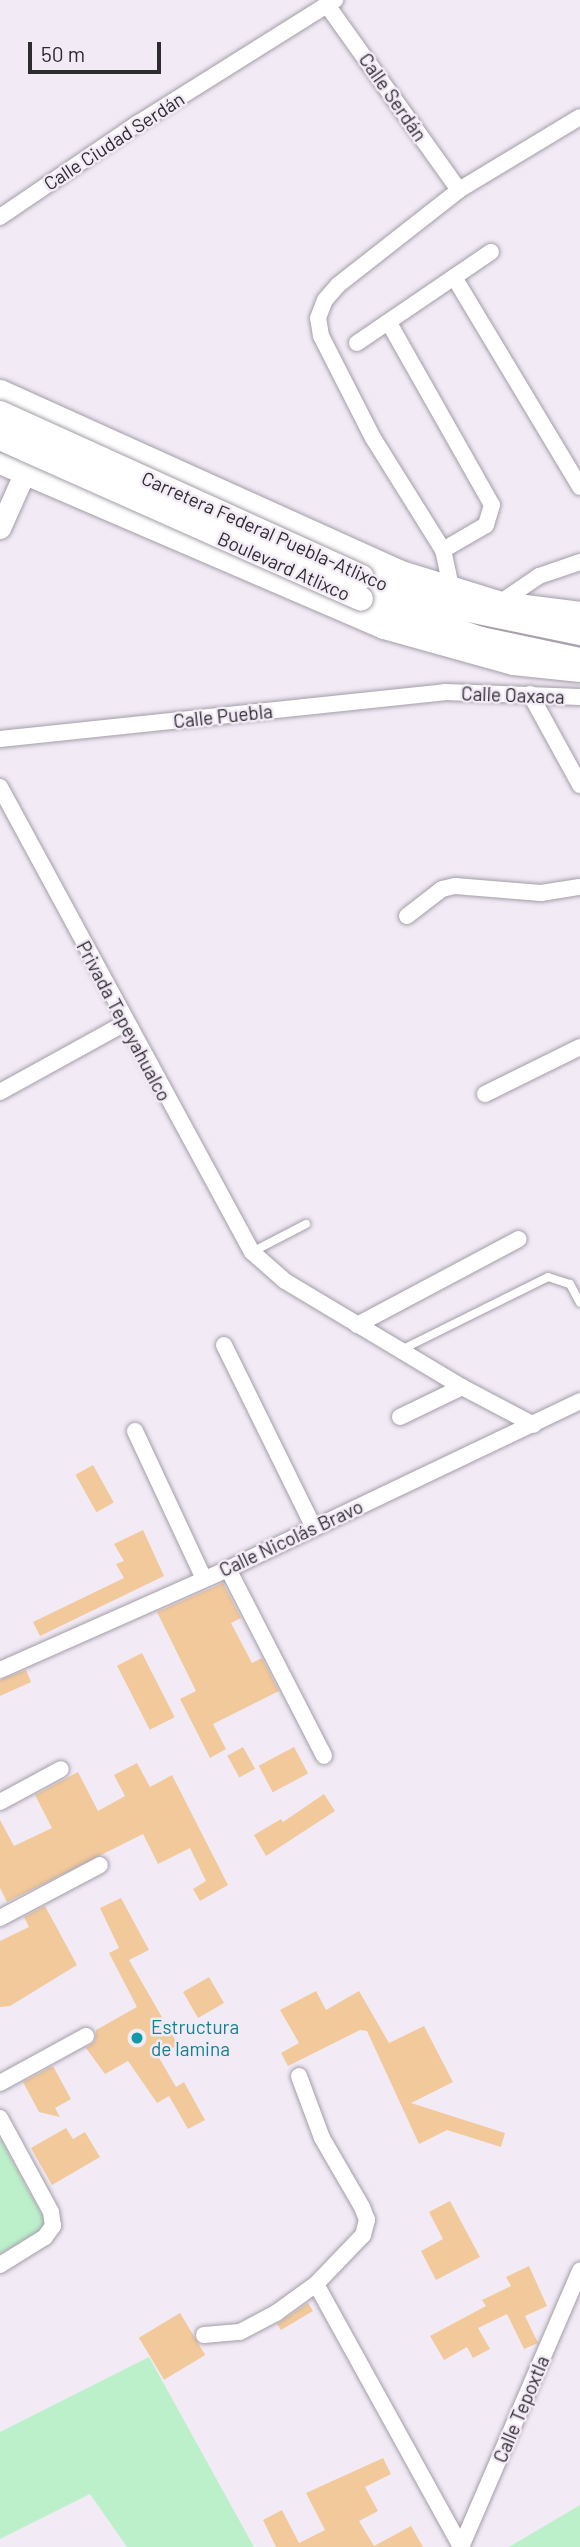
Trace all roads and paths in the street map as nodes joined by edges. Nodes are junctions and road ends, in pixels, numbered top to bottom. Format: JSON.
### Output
{"nodes":[{"id":1,"x":331,"y":2,"type":"edge"},
{"id":2,"x":580,"y":117,"type":"edge"},
{"id":3,"x":459,"y":190,"type":"junction"},
{"id":4,"x":0,"y":217,"type":"edge"},
{"id":5,"x":491,"y":252,"type":"dead end"},
{"id":6,"x":454,"y":277,"type":"junction"},
{"id":7,"x":389,"y":323,"type":"junction"},
{"id":8,"x":357,"y":344,"type":"dead end"},
{"id":9,"x":5,"y":400,"type":"edge"},
{"id":10,"x":46,"y":411,"type":"junction"},
{"id":11,"x":0,"y":438,"type":"edge"},
{"id":12,"x":147,"y":458,"type":"junction"},
{"id":13,"x":0,"y":463,"type":"edge"},
{"id":14,"x":25,"y":474,"type":"junction"},
{"id":15,"x":580,"y":487,"type":"edge"},
{"id":16,"x":67,"y":494,"type":"junction"},
{"id":17,"x":10,"y":509,"type":"junction"},
{"id":18,"x":105,"y":511,"type":"junction"},
{"id":19,"x":0,"y":528,"type":"edge"},
{"id":20,"x":443,"y":550,"type":"junction"},
{"id":21,"x":580,"y":562,"type":"edge"},
{"id":22,"x":452,"y":587,"type":"junction"},
{"id":23,"x":362,"y":588,"type":"junction"},
{"id":24,"x":501,"y":602,"type":"junction"},
{"id":25,"x":580,"y":612,"type":"edge"},
{"id":26,"x":580,"y":633,"type":"edge"},
{"id":27,"x":580,"y":660,"type":"edge"},
{"id":28,"x":580,"y":671,"type":"edge"},
{"id":29,"x":445,"y":692,"type":"joint"},
{"id":30,"x":530,"y":694,"type":"junction"},
{"id":31,"x":580,"y":697,"type":"edge"},
{"id":32,"x":0,"y":739,"type":"edge"},
{"id":33,"x":580,"y":785,"type":"edge"},
{"id":34,"x":0,"y":787,"type":"edge"},
{"id":35,"x":580,"y":887,"type":"edge"},
{"id":36,"x":407,"y":916,"type":"dead end"},
{"id":37,"x":125,"y":1023,"type":"junction"},
{"id":38,"x":580,"y":1047,"type":"edge"},
{"id":39,"x":0,"y":1092,"type":"edge"},
{"id":40,"x":485,"y":1094,"type":"dead end"},
{"id":41,"x":306,"y":1224,"type":"dead end"},
{"id":42,"x":519,"y":1239,"type":"dead end"},
{"id":43,"x":252,"y":1252,"type":"junction"},
{"id":44,"x":580,"y":1303,"type":"edge"},
{"id":45,"x":357,"y":1325,"type":"junction"},
{"id":46,"x":224,"y":1345,"type":"dead end"},
{"id":47,"x":401,"y":1350,"type":"junction"},
{"id":48,"x":462,"y":1387,"type":"junction"},
{"id":49,"x":580,"y":1401,"type":"edge"},
{"id":50,"x":400,"y":1417,"type":"dead end"},
{"id":51,"x":534,"y":1425,"type":"junction"},
{"id":52,"x":135,"y":1432,"type":"dead end"},
{"id":53,"x":313,"y":1528,"type":"junction"},
{"id":54,"x":228,"y":1569,"type":"junction"},
{"id":55,"x":204,"y":1580,"type":"junction"},
{"id":56,"x":0,"y":1670,"type":"edge"},
{"id":57,"x":324,"y":1756,"type":"dead end"},
{"id":58,"x":61,"y":1769,"type":"dead end"},
{"id":59,"x":0,"y":1802,"type":"edge"},
{"id":60,"x":100,"y":1865,"type":"dead end"},
{"id":61,"x":0,"y":1919,"type":"edge"},
{"id":62,"x":86,"y":2036,"type":"dead end"},
{"id":63,"x":299,"y":2076,"type":"dead end"},
{"id":64,"x":0,"y":2083,"type":"edge"},
{"id":65,"x":0,"y":2118,"type":"edge"},
{"id":66,"x":0,"y":2265,"type":"edge"},
{"id":67,"x":580,"y":2271,"type":"edge"},
{"id":68,"x":316,"y":2284,"type":"junction"},
{"id":69,"x":204,"y":2335,"type":"dead end"},
{"id":70,"x":461,"y":2547,"type":"edge"}],
"edges":[{"from":1,"to":3,"type":"street","name":"Calle Serdán"},
{"from":1,"to":4,"type":"street","name":"Calle Ciudad Serdán"},
{"from":2,"to":3,"type":"street"},
{"from":3,"to":20,"type":"street"},
{"from":5,"to":6,"type":"street"},
{"from":6,"to":7,"type":"street"},
{"from":6,"to":15,"type":"street"},
{"from":7,"to":8,"type":"street"},
{"from":7,"to":20,"type":"street"},
{"from":9,"to":10,"type":"main road"},
{"from":9,"to":11,"type":"main road"},
{"from":9,"to":23,"type":"main road","name":"Carretera Federal Puebla-Atlixco","bridge":true},
{"from":10,"to":12,"type":"main road"},
{"from":10,"to":14,"type":"main road"},
{"from":11,"to":23,"type":"main road","name":"Boulevard Atlixco","bridge":true},
{"from":12,"to":18,"type":"main road"},
{"from":12,"to":22,"type":"main road"},
{"from":13,"to":14,"type":"main road"},
{"from":14,"to":16,"type":"main road"},
{"from":14,"to":17,"type":"main road"},
{"from":16,"to":17,"type":"main road"},
{"from":16,"to":18,"type":"main road"},
{"from":17,"to":19,"type":"main road"},
{"from":18,"to":28,"type":"main road"},
{"from":20,"to":22,"type":"street"},
{"from":21,"to":24,"type":"street"},
{"from":22,"to":24,"type":"main road"},
{"from":23,"to":26,"type":"main road","name":"Carretera Federal Puebla-Atlixco"},
{"from":23,"to":27,"type":"main road","name":"Boulevard Atlixco"},
{"from":24,"to":25,"type":"main road"},
{"from":29,"to":30,"type":"street","name":"Calle Oaxaca"},
{"from":29,"to":32,"type":"street","name":"Calle Puebla"},
{"from":30,"to":31,"type":"street","name":"Calle Oaxaca"},
{"from":30,"to":33,"type":"street"},
{"from":34,"to":37,"type":"street","name":"Privada Tepeyahualco"},
{"from":35,"to":36,"type":"street"},
{"from":37,"to":39,"type":"street"},
{"from":37,"to":43,"type":"street","name":"Privada Tepeyahualco"},
{"from":38,"to":40,"type":"street"},
{"from":41,"to":43,"type":"lane"},
{"from":42,"to":45,"type":"street"},
{"from":43,"to":45,"type":"street","name":"Privada Tepeyahualco"},
{"from":44,"to":47,"type":"lane"},
{"from":45,"to":47,"type":"street","name":"Privada Tepeyahualco"},
{"from":46,"to":53,"type":"street"},
{"from":47,"to":48,"type":"street","name":"Privada Tepeyahualco"},
{"from":48,"to":50,"type":"street"},
{"from":48,"to":51,"type":"street","name":"Privada Tepeyahualco"},
{"from":49,"to":51,"type":"street","name":"Calle Nicolás Bravo"},
{"from":51,"to":53,"type":"street","name":"Calle Nicolás Bravo"},
{"from":52,"to":55,"type":"street"},
{"from":53,"to":54,"type":"street","name":"Calle Nicolás Bravo"},
{"from":54,"to":55,"type":"street","name":"Calle Nicolás Bravo"},
{"from":54,"to":57,"type":"street"},
{"from":55,"to":56,"type":"street","name":"Calle Nicolás Bravo"},
{"from":58,"to":59,"type":"street"},
{"from":60,"to":61,"type":"street"},
{"from":62,"to":64,"type":"street"},
{"from":63,"to":68,"type":"street"},
{"from":65,"to":66,"type":"street"},
{"from":67,"to":70,"type":"street","name":"Calle Tepoxtla"},
{"from":68,"to":69,"type":"street"},
{"from":68,"to":70,"type":"street"}]}
